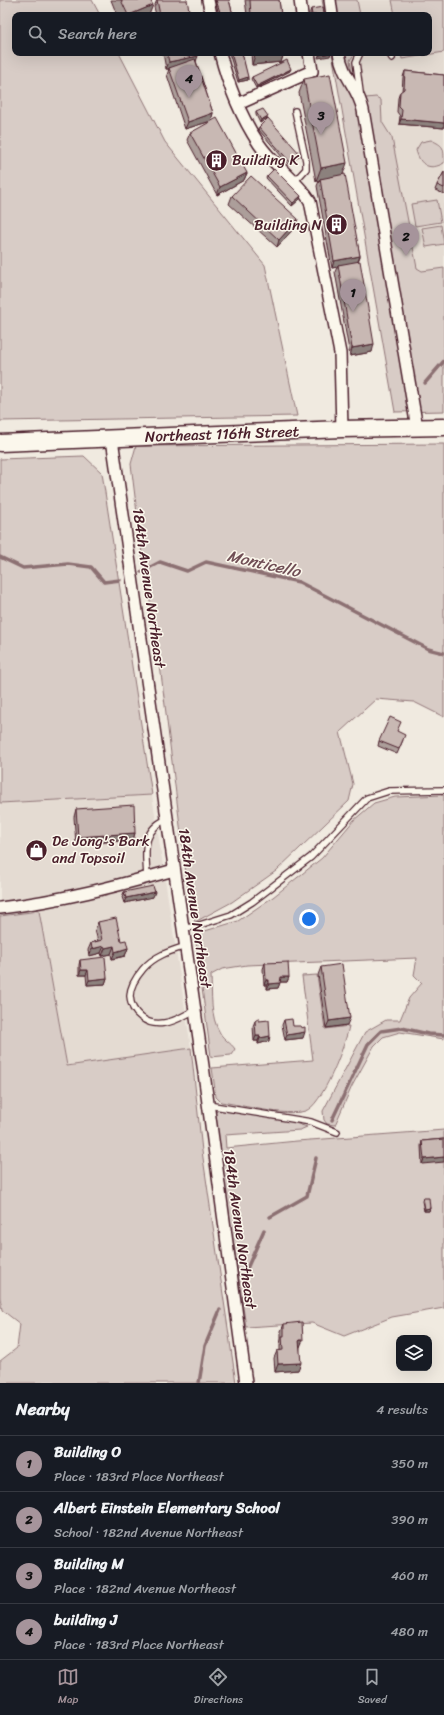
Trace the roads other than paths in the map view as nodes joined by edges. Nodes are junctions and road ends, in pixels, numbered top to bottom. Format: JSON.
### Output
{"nodes":[{"id":1,"x":208,"y":0,"type":"edge"},
{"id":2,"x":300,"y":0,"type":"edge"},
{"id":3,"x":330,"y":0,"type":"edge"},
{"id":4,"x":210,"y":12,"type":"edge"},
{"id":5,"x":302,"y":12,"type":"edge"},
{"id":6,"x":332,"y":12,"type":"edge"},
{"id":7,"x":221,"y":56,"type":"edge"},
{"id":8,"x":309,"y":56,"type":"edge"},
{"id":9,"x":339,"y":56,"type":"edge"},
{"id":10,"x":359,"y":56,"type":"edge"},
{"id":11,"x":360,"y":96,"type":"junction"},
{"id":12,"x":238,"y":104,"type":"junction"},
{"id":13,"x":295,"y":111,"type":"dead end"},
{"id":14,"x":295,"y":181,"type":"junction"},
{"id":15,"x":444,"y":427,"type":"edge"},
{"id":16,"x":417,"y":428,"type":"junction"},
{"id":17,"x":342,"y":429,"type":"junction"},
{"id":18,"x":112,"y":439,"type":"junction"},
{"id":19,"x":0,"y":443,"type":"edge"},
{"id":20,"x":444,"y":790,"type":"edge"},
{"id":21,"x":167,"y":819,"type":"junction"},
{"id":22,"x":174,"y":870,"type":"junction"},
{"id":23,"x":147,"y":877,"type":"junction"},
{"id":24,"x":0,"y":908,"type":"edge"},
{"id":25,"x":183,"y":928,"type":"junction"},
{"id":26,"x":186,"y":946,"type":"junction"},
{"id":27,"x":195,"y":1010,"type":"junction"},
{"id":28,"x":208,"y":1104,"type":"junction"},
{"id":29,"x":337,"y":1132,"type":"dead end"},
{"id":30,"x":246,"y":1383,"type":"edge"}],
"edges":[{"from":1,"to":4,"type":"street"},
{"from":2,"to":5,"type":"street"},
{"from":3,"to":6,"type":"street"},
{"from":7,"to":12,"type":"street"},
{"from":8,"to":12,"type":"street"},
{"from":9,"to":11,"type":"street"},
{"from":10,"to":11,"type":"lane"},
{"from":11,"to":16,"type":"street"},
{"from":12,"to":14,"type":"street"},
{"from":13,"to":14,"type":"lane"},
{"from":14,"to":17,"type":"street"},
{"from":15,"to":16,"type":"street","name":"Northeast 116th Street"},
{"from":16,"to":17,"type":"street","name":"Northeast 116th Street"},
{"from":17,"to":18,"type":"street","name":"Northeast 116th Street"},
{"from":18,"to":19,"type":"street","name":"Northeast 116th Street"},
{"from":18,"to":21,"type":"street","name":"184th Avenue Northeast"},
{"from":20,"to":25,"type":"lane"},
{"from":21,"to":22,"type":"street","name":"184th Avenue Northeast"},
{"from":21,"to":23,"type":"lane"},
{"from":22,"to":23,"type":"street"},
{"from":22,"to":25,"type":"street","name":"184th Avenue Northeast"},
{"from":23,"to":24,"type":"street"},
{"from":25,"to":26,"type":"street","name":"184th Avenue Northeast"},
{"from":26,"to":27,"type":"street","name":"184th Avenue Northeast"},
{"from":26,"to":27,"type":"lane"},
{"from":27,"to":28,"type":"street","name":"184th Avenue Northeast"},
{"from":28,"to":29,"type":"lane"},
{"from":28,"to":30,"type":"street","name":"184th Avenue Northeast"}]}
